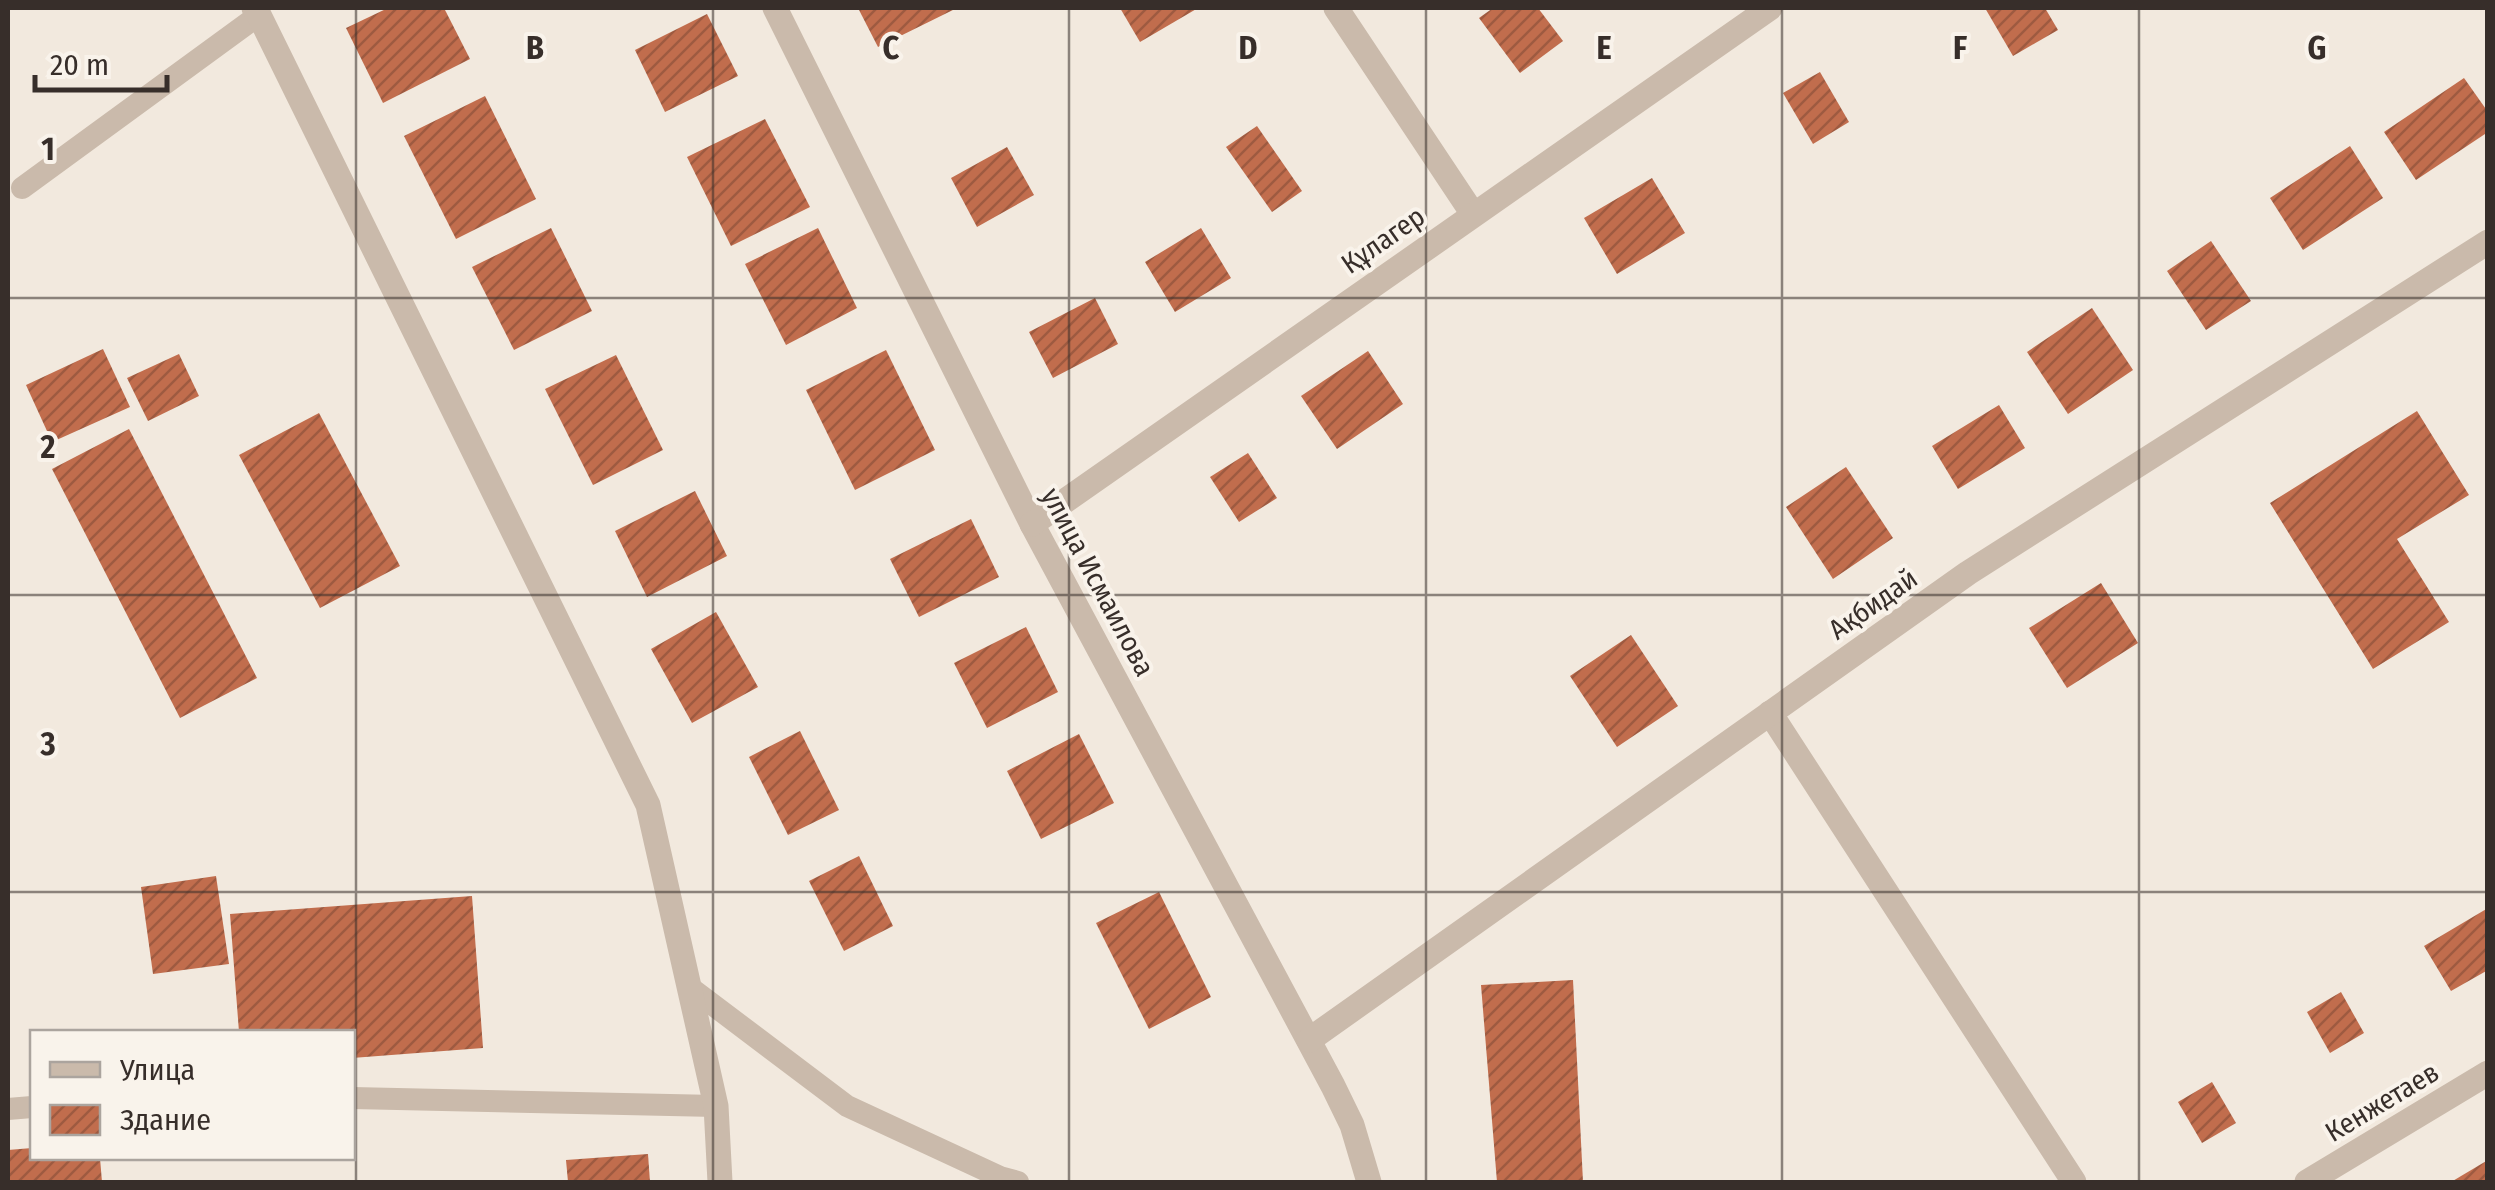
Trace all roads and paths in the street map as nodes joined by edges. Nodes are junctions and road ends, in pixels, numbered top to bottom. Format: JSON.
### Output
{"nodes":[{"id":1,"x":775,"y":8,"type":"edge"},
{"id":2,"x":1336,"y":8,"type":"edge"},
{"id":3,"x":1770,"y":8,"type":"edge"},
{"id":4,"x":256,"y":11,"type":"edge"},
{"id":5,"x":22,"y":188,"type":"dead end"},
{"id":6,"x":1472,"y":214,"type":"junction"},
{"id":7,"x":2488,"y":242,"type":"edge"},
{"id":8,"x":1032,"y":524,"type":"junction"},
{"id":9,"x":1770,"y":714,"type":"junction"},
{"id":10,"x":688,"y":986,"type":"junction"},
{"id":11,"x":1308,"y":1040,"type":"junction"},
{"id":12,"x":2488,"y":1073,"type":"edge"},
{"id":13,"x":355,"y":1098,"type":"edge"},
{"id":14,"x":716,"y":1106,"type":"junction"},
{"id":15,"x":720,"y":1182,"type":"edge"},
{"id":16,"x":1018,"y":1182,"type":"edge"},
{"id":17,"x":1369,"y":1182,"type":"edge"},
{"id":18,"x":2074,"y":1182,"type":"edge"},
{"id":19,"x":2308,"y":1182,"type":"edge"}],
"edges":[{"from":1,"to":8,"type":"street","name":"улица Исмаилова"},
{"from":2,"to":6,"type":"street"},
{"from":3,"to":6,"type":"street","name":"Құлагер"},
{"from":4,"to":5,"type":"lane"},
{"from":4,"to":10,"type":"street"},
{"from":6,"to":8,"type":"street","name":"Құлагер"},
{"from":7,"to":9,"type":"street","name":"Ақбидай"},
{"from":8,"to":11,"type":"street","name":"улица Исмаилова"},
{"from":9,"to":11,"type":"street","name":"Ақбидай"},
{"from":9,"to":18,"type":"street"},
{"from":10,"to":14,"type":"street"},
{"from":10,"to":16,"type":"lane"},
{"from":11,"to":17,"type":"street","name":"улица Исмаилова"},
{"from":12,"to":19,"type":"street","name":"Кенжетаев"},
{"from":13,"to":14,"type":"lane"},
{"from":14,"to":15,"type":"street"}]}
